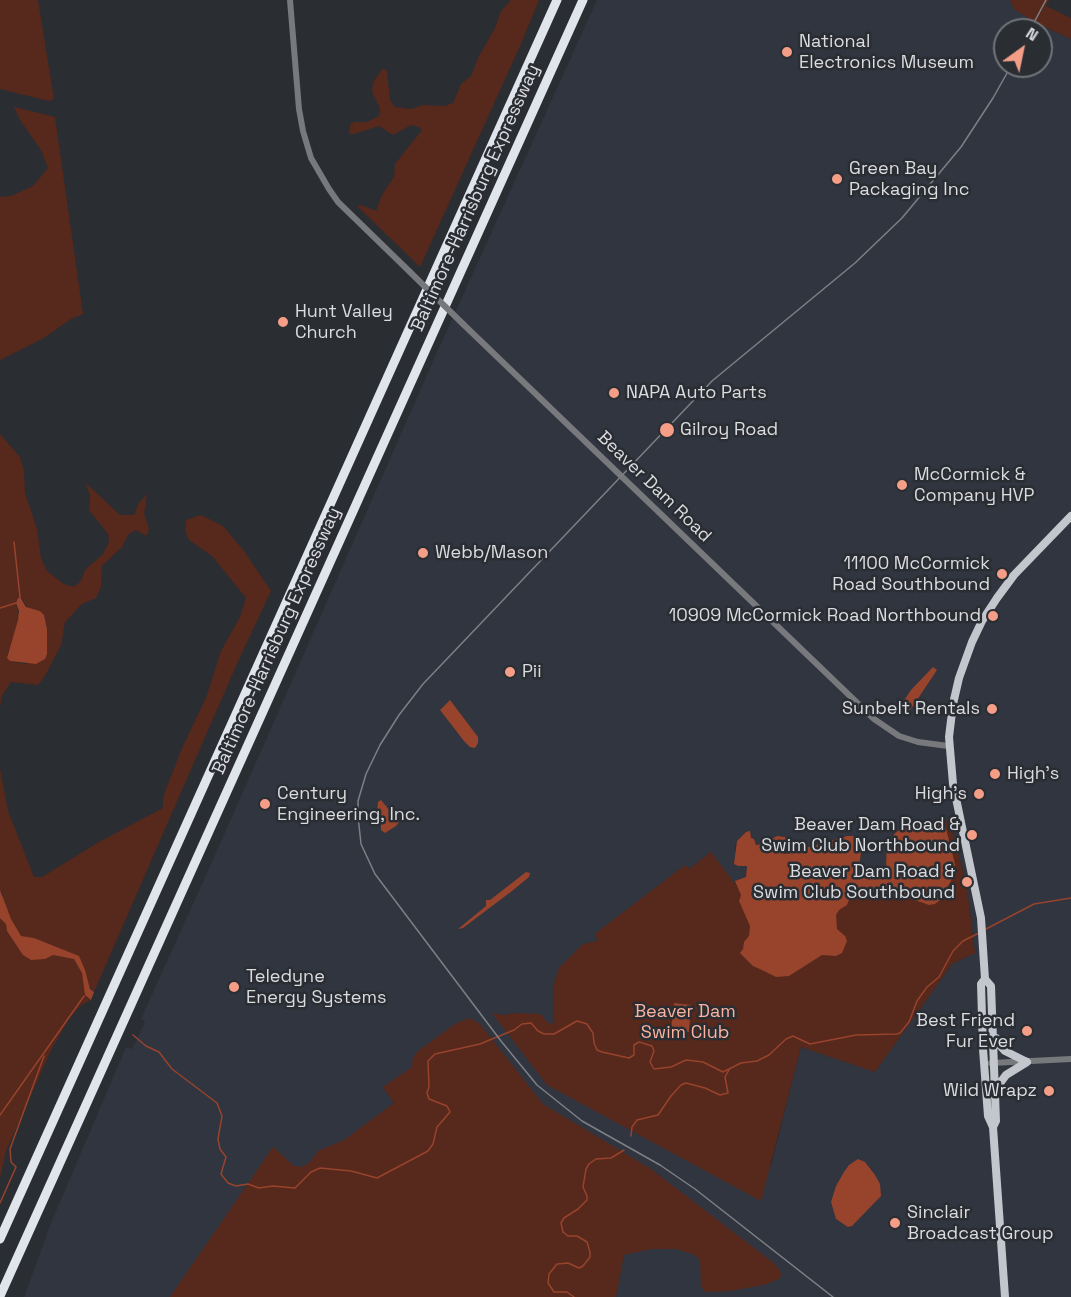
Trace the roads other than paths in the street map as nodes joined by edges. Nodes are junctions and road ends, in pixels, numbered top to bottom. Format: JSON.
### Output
{"nodes":[{"id":1,"x":290,"y":0,"type":"edge"},
{"id":2,"x":557,"y":0,"type":"edge"},
{"id":3,"x":583,"y":0,"type":"edge"},
{"id":4,"x":1071,"y":516,"type":"edge"},
{"id":5,"x":948,"y":746,"type":"junction"},
{"id":6,"x":985,"y":979,"type":"junction"},
{"id":7,"x":993,"y":1024,"type":"junction"},
{"id":8,"x":1071,"y":1059,"type":"edge"},
{"id":9,"x":1027,"y":1062,"type":"junction"},
{"id":10,"x":984,"y":1063,"type":"junction"},
{"id":11,"x":995,"y":1063,"type":"junction"},
{"id":12,"x":996,"y":1102,"type":"junction"},
{"id":13,"x":993,"y":1127,"type":"junction"},
{"id":14,"x":0,"y":1239,"type":"edge"},
{"id":15,"x":0,"y":1296,"type":"edge"},
{"id":16,"x":1005,"y":1297,"type":"edge"}],
"edges":[{"from":1,"to":5,"type":"street","name":"Beaver Dam Road","bridge":true},
{"from":2,"to":14,"type":"highway","name":"Baltimore-Harrisburg Expressway"},
{"from":3,"to":15,"type":"highway","name":"Baltimore-Harrisburg Expressway"},
{"from":4,"to":5,"type":"main road"},
{"from":5,"to":6,"type":"main road"},
{"from":6,"to":7,"type":"main road"},
{"from":6,"to":10,"type":"main road"},
{"from":7,"to":9,"type":"main road"},
{"from":7,"to":11,"type":"main road"},
{"from":8,"to":9,"type":"street"},
{"from":9,"to":11,"type":"street"},
{"from":9,"to":12,"type":"main road"},
{"from":10,"to":11,"type":"street"},
{"from":10,"to":13,"type":"main road"},
{"from":11,"to":12,"type":"main road"},
{"from":12,"to":13,"type":"main road"},
{"from":13,"to":16,"type":"main road"}]}
